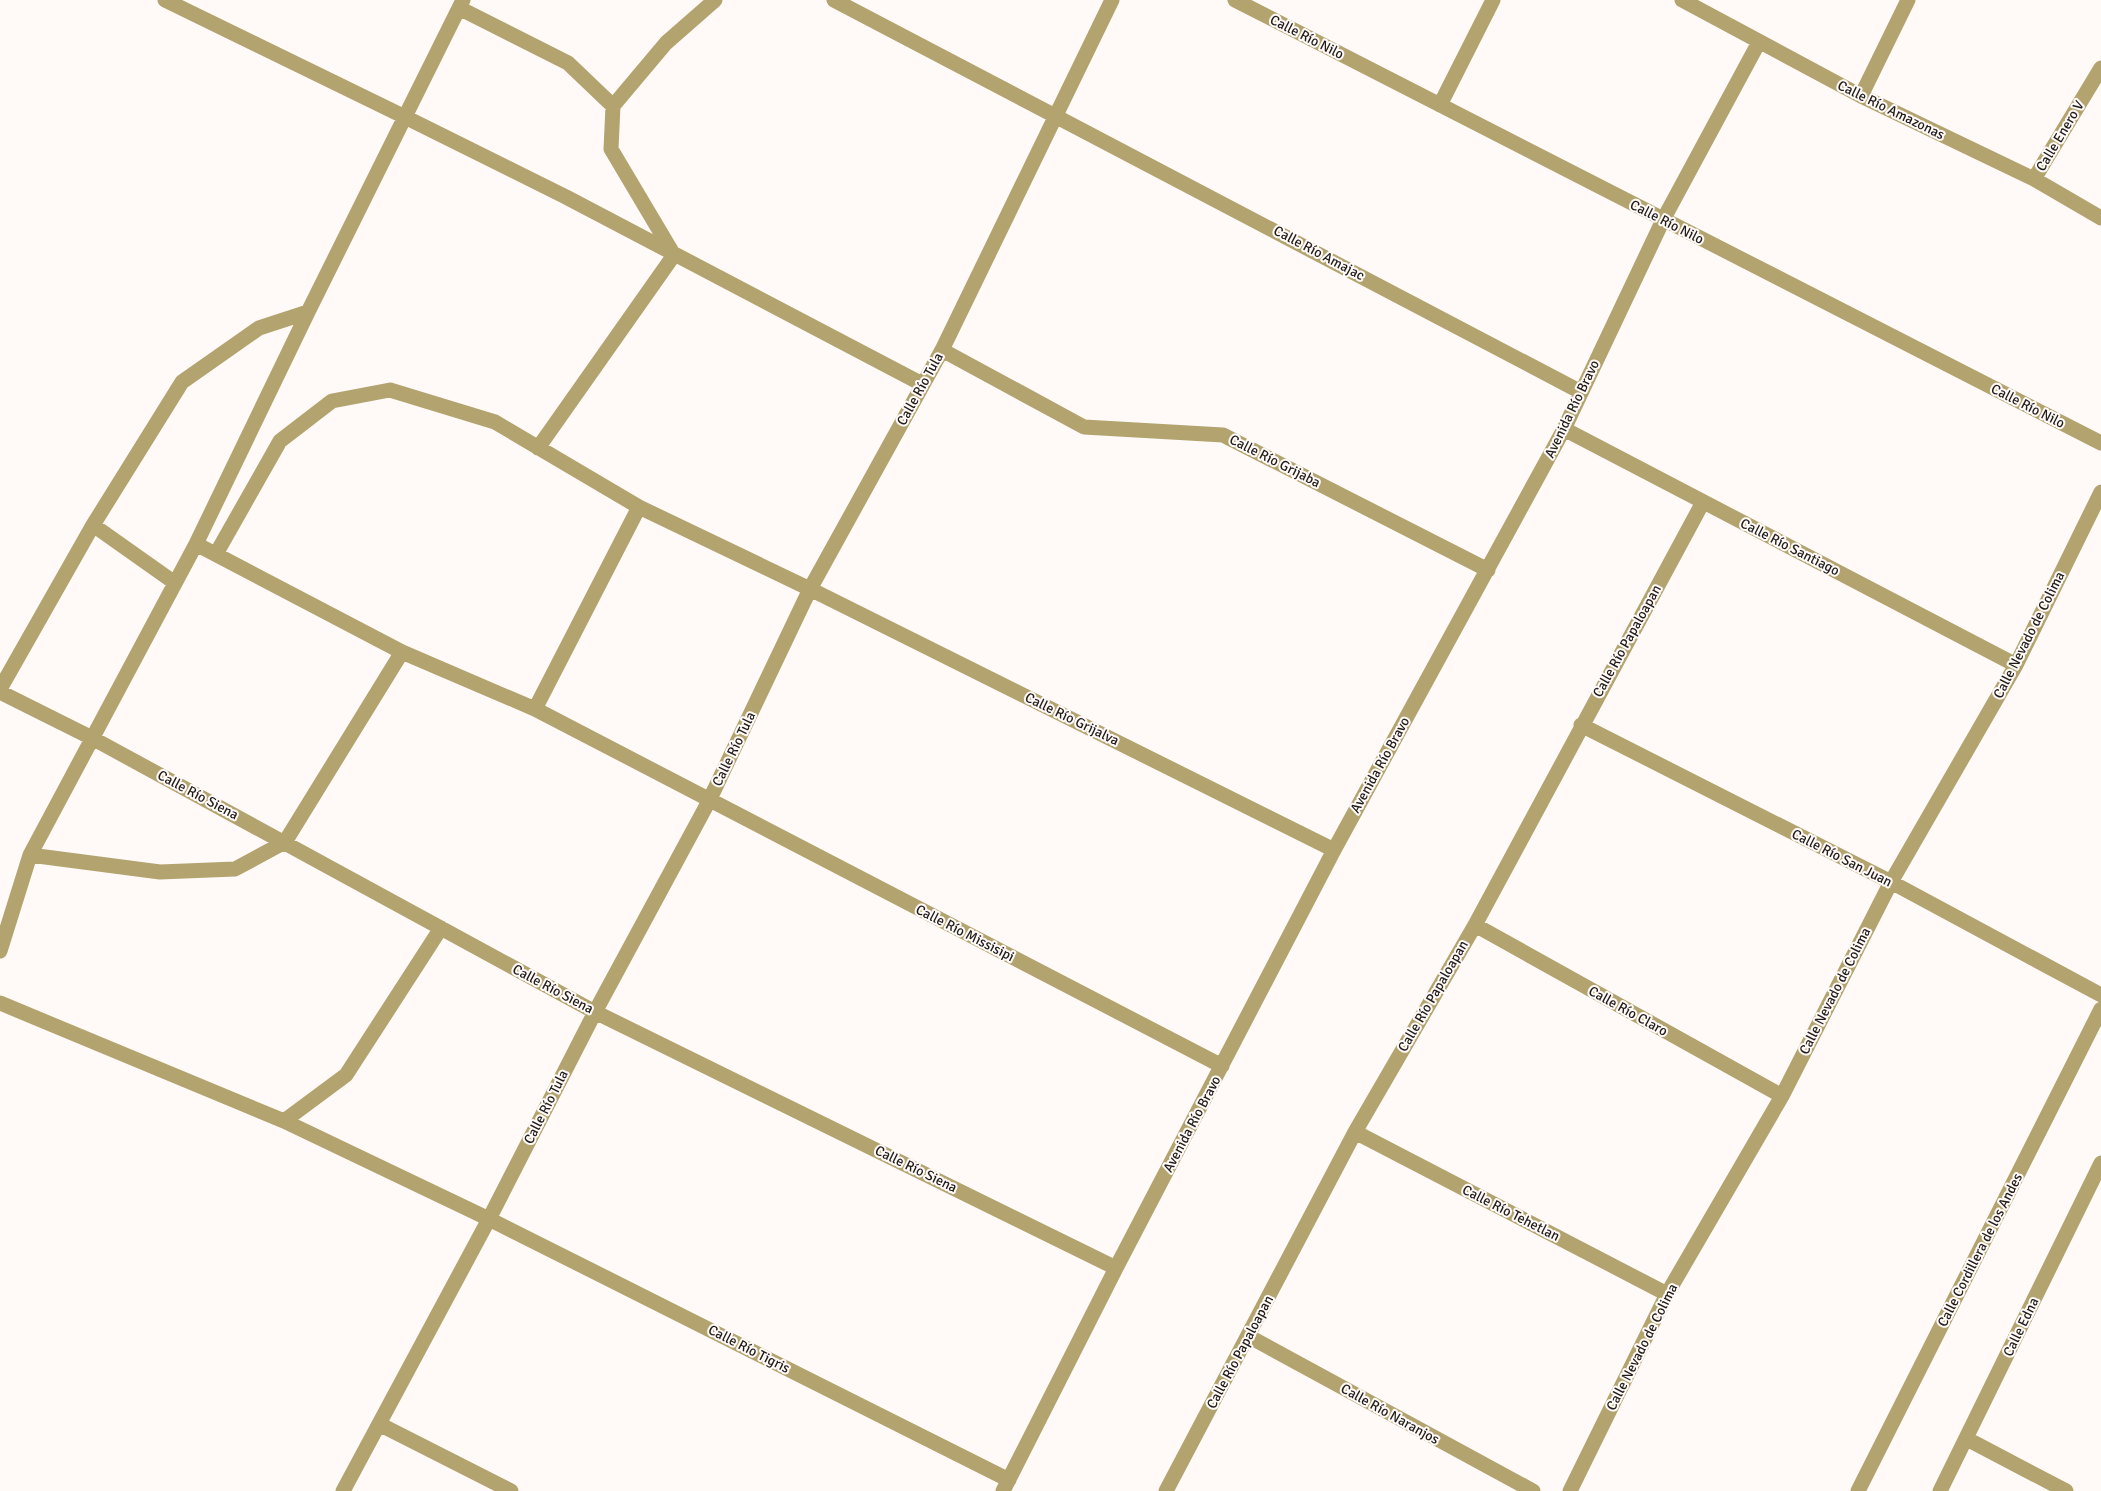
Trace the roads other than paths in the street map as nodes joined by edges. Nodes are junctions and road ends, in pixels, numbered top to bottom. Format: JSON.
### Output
{"nodes":[{"id":1,"x":165,"y":0,"type":"edge"},
{"id":2,"x":715,"y":0,"type":"edge"},
{"id":3,"x":834,"y":0,"type":"edge"},
{"id":4,"x":1112,"y":0,"type":"edge"},
{"id":5,"x":1235,"y":0,"type":"edge"},
{"id":6,"x":1493,"y":0,"type":"edge"},
{"id":7,"x":1682,"y":0,"type":"edge"},
{"id":8,"x":1908,"y":0,"type":"edge"},
{"id":9,"x":461,"y":4,"type":"edge"},
{"id":10,"x":1759,"y":42,"type":"junction"},
{"id":11,"x":2101,"y":68,"type":"edge"},
{"id":12,"x":1861,"y":96,"type":"junction"},
{"id":13,"x":1440,"y":105,"type":"junction"},
{"id":14,"x":613,"y":106,"type":"junction"},
{"id":15,"x":1057,"y":116,"type":"junction"},
{"id":16,"x":405,"y":117,"type":"junction"},
{"id":17,"x":2034,"y":179,"type":"junction"},
{"id":18,"x":2101,"y":218,"type":"edge"},
{"id":19,"x":1663,"y":220,"type":"junction"},
{"id":20,"x":674,"y":255,"type":"junction"},
{"id":21,"x":308,"y":312,"type":"junction"},
{"id":22,"x":942,"y":350,"type":"junction"},
{"id":23,"x":922,"y":384,"type":"junction"},
{"id":24,"x":1581,"y":392,"type":"junction"},
{"id":25,"x":1564,"y":429,"type":"junction"},
{"id":26,"x":2101,"y":443,"type":"edge"},
{"id":27,"x":538,"y":448,"type":"junction"},
{"id":28,"x":1703,"y":502,"type":"junction"},
{"id":29,"x":2099,"y":502,"type":"edge"},
{"id":30,"x":639,"y":507,"type":"junction"},
{"id":31,"x":93,"y":525,"type":"junction"},
{"id":32,"x":196,"y":544,"type":"junction"},
{"id":33,"x":216,"y":554,"type":"junction"},
{"id":34,"x":1488,"y":570,"type":"junction"},
{"id":35,"x":175,"y":584,"type":"junction"},
{"id":36,"x":810,"y":589,"type":"junction"},
{"id":37,"x":402,"y":652,"type":"junction"},
{"id":38,"x":2016,"y":665,"type":"junction"},
{"id":39,"x":0,"y":690,"type":"edge"},
{"id":40,"x":536,"y":709,"type":"junction"},
{"id":41,"x":1581,"y":725,"type":"junction"},
{"id":42,"x":92,"y":738,"type":"junction"},
{"id":43,"x":709,"y":801,"type":"junction"},
{"id":44,"x":285,"y":842,"type":"junction"},
{"id":45,"x":1334,"y":850,"type":"junction"},
{"id":46,"x":30,"y":855,"type":"junction"},
{"id":47,"x":1891,"y":882,"type":"junction"},
{"id":48,"x":1474,"y":925,"type":"junction"},
{"id":49,"x":441,"y":928,"type":"junction"},
{"id":50,"x":0,"y":951,"type":"edge"},
{"id":51,"x":2101,"y":995,"type":"edge"},
{"id":52,"x":0,"y":1003,"type":"edge"},
{"id":53,"x":2101,"y":1009,"type":"edge"},
{"id":54,"x":594,"y":1012,"type":"junction"},
{"id":55,"x":1222,"y":1066,"type":"junction"},
{"id":56,"x":1782,"y":1096,"type":"junction"},
{"id":57,"x":284,"y":1121,"type":"junction"},
{"id":58,"x":1355,"y":1132,"type":"junction"},
{"id":59,"x":2101,"y":1163,"type":"edge"},
{"id":60,"x":489,"y":1219,"type":"junction"},
{"id":61,"x":1116,"y":1268,"type":"junction"},
{"id":62,"x":1667,"y":1294,"type":"junction"},
{"id":63,"x":1248,"y":1336,"type":"junction"},
{"id":64,"x":380,"y":1424,"type":"junction"},
{"id":65,"x":1967,"y":1439,"type":"junction"},
{"id":66,"x":1006,"y":1485,"type":"edge"},
{"id":67,"x":343,"y":1491,"type":"edge"},
{"id":68,"x":511,"y":1491,"type":"edge"},
{"id":69,"x":1166,"y":1491,"type":"edge"},
{"id":70,"x":1533,"y":1491,"type":"edge"},
{"id":71,"x":1570,"y":1491,"type":"edge"},
{"id":72,"x":1858,"y":1491,"type":"edge"},
{"id":73,"x":1940,"y":1491,"type":"edge"},
{"id":74,"x":2066,"y":1491,"type":"edge"}],
"edges":[{"from":1,"to":16,"type":"street"},
{"from":2,"to":14,"type":"street"},
{"from":3,"to":15,"type":"street","name":"Calle Río Amajac"},
{"from":4,"to":15,"type":"street","name":"Calle Río Tula"},
{"from":5,"to":13,"type":"street","name":"Calle Río Nilo"},
{"from":6,"to":13,"type":"street"},
{"from":7,"to":10,"type":"street","name":"Calle Río Amazonas"},
{"from":8,"to":12,"type":"street"},
{"from":9,"to":14,"type":"street"},
{"from":9,"to":16,"type":"street"},
{"from":10,"to":12,"type":"street","name":"Calle Río Amazonas"},
{"from":10,"to":19,"type":"street","name":"Avenida Río Bravo"},
{"from":11,"to":17,"type":"street","name":"Calle Enero V"},
{"from":12,"to":17,"type":"street","name":"Calle Río Amazonas"},
{"from":13,"to":19,"type":"street","name":"Calle Río Nilo"},
{"from":14,"to":20,"type":"street"},
{"from":15,"to":22,"type":"street","name":"Calle Río Tula"},
{"from":15,"to":24,"type":"street","name":"Calle Río Amajac"},
{"from":16,"to":20,"type":"street"},
{"from":16,"to":21,"type":"street"},
{"from":17,"to":18,"type":"street","name":"Calle Río Amazonas"},
{"from":19,"to":24,"type":"street","name":"Avenida Río Bravo"},
{"from":19,"to":26,"type":"street","name":"Calle Río Nilo"},
{"from":20,"to":23,"type":"street"},
{"from":20,"to":27,"type":"street"},
{"from":21,"to":31,"type":"street"},
{"from":21,"to":32,"type":"street"},
{"from":22,"to":23,"type":"street","name":"Calle Río Tula"},
{"from":22,"to":34,"type":"street","name":"Calle Río Grijaba"},
{"from":23,"to":36,"type":"street","name":"Calle Río Tula"},
{"from":24,"to":25,"type":"street","name":"Avenida Río Bravo"},
{"from":25,"to":28,"type":"street","name":"Calle Río Santiago"},
{"from":25,"to":34,"type":"street","name":"Avenida Río Bravo"},
{"from":27,"to":30,"type":"street","name":"Calle Río Grijalva"},
{"from":27,"to":33,"type":"street","name":"Calle Río Grijalva"},
{"from":28,"to":38,"type":"street","name":"Calle Río Santiago"},
{"from":28,"to":41,"type":"street","name":"Calle Río Papaloapan"},
{"from":29,"to":38,"type":"street","name":"Calle Nevado de Colima"},
{"from":30,"to":36,"type":"street","name":"Calle Río Grijalva"},
{"from":30,"to":40,"type":"street"},
{"from":31,"to":35,"type":"street"},
{"from":31,"to":39,"type":"street"},
{"from":32,"to":33,"type":"street","name":"Calle Río Missisipi"},
{"from":32,"to":35,"type":"street"},
{"from":33,"to":37,"type":"street","name":"Calle Río Missisipi"},
{"from":34,"to":45,"type":"street","name":"Avenida Río Bravo"},
{"from":35,"to":42,"type":"street"},
{"from":36,"to":43,"type":"street","name":"Calle Río Tula"},
{"from":36,"to":45,"type":"street","name":"Calle Río Grijalva"},
{"from":37,"to":40,"type":"street","name":"Calle Río Missisipi"},
{"from":37,"to":44,"type":"street"},
{"from":38,"to":47,"type":"street","name":"Calle Nevado de Colima"},
{"from":39,"to":42,"type":"street","name":"Calle Río Siena"},
{"from":40,"to":43,"type":"street","name":"Calle Río Missisipi"},
{"from":41,"to":47,"type":"street","name":"Calle Río San Juan"},
{"from":41,"to":48,"type":"street","name":"Calle Río Papaloapan"},
{"from":42,"to":44,"type":"street","name":"Calle Río Siena"},
{"from":42,"to":46,"type":"street"},
{"from":43,"to":54,"type":"street","name":"Calle Río Tula"},
{"from":43,"to":55,"type":"street","name":"Calle Río Missisipi"},
{"from":44,"to":46,"type":"street"},
{"from":44,"to":49,"type":"street","name":"Calle Río Siena"},
{"from":45,"to":55,"type":"street","name":"Avenida Río Bravo"},
{"from":46,"to":50,"type":"street"},
{"from":47,"to":51,"type":"street","name":"Calle Río San Juan"},
{"from":47,"to":56,"type":"street","name":"Calle Nevado de Colima"},
{"from":48,"to":56,"type":"street","name":"Calle Río Claro"},
{"from":48,"to":58,"type":"street","name":"Calle Río Papaloapan"},
{"from":49,"to":54,"type":"street","name":"Calle Río Siena"},
{"from":49,"to":57,"type":"street"},
{"from":52,"to":57,"type":"street","name":"Calle Río Tigris"},
{"from":53,"to":72,"type":"street","name":"Calle Cordillera de los Andes"},
{"from":54,"to":60,"type":"street","name":"Calle Río Tula"},
{"from":54,"to":61,"type":"street","name":"Calle Río Siena"},
{"from":55,"to":61,"type":"street","name":"Avenida Río Bravo"},
{"from":56,"to":62,"type":"street","name":"Calle Nevado de Colima"},
{"from":57,"to":60,"type":"street","name":"Calle Río Tigris"},
{"from":58,"to":62,"type":"street","name":"Calle Río Tehetlan"},
{"from":58,"to":63,"type":"street","name":"Calle Río Papaloapan"},
{"from":59,"to":65,"type":"street","name":"Calle Edna"},
{"from":60,"to":64,"type":"street","name":"Calle Río Tula"},
{"from":60,"to":66,"type":"street","name":"Calle Río Tigris"},
{"from":61,"to":66,"type":"street","name":"Avenida Río Bravo"},
{"from":62,"to":71,"type":"street","name":"Calle Nevado de Colima"},
{"from":63,"to":69,"type":"street","name":"Calle Río Papaloapan"},
{"from":63,"to":70,"type":"street","name":"Calle Río Naranjos"},
{"from":64,"to":67,"type":"street","name":"Calle Río Tula"},
{"from":64,"to":68,"type":"street"},
{"from":65,"to":73,"type":"street","name":"Calle Edna"},
{"from":65,"to":74,"type":"street"}]}
